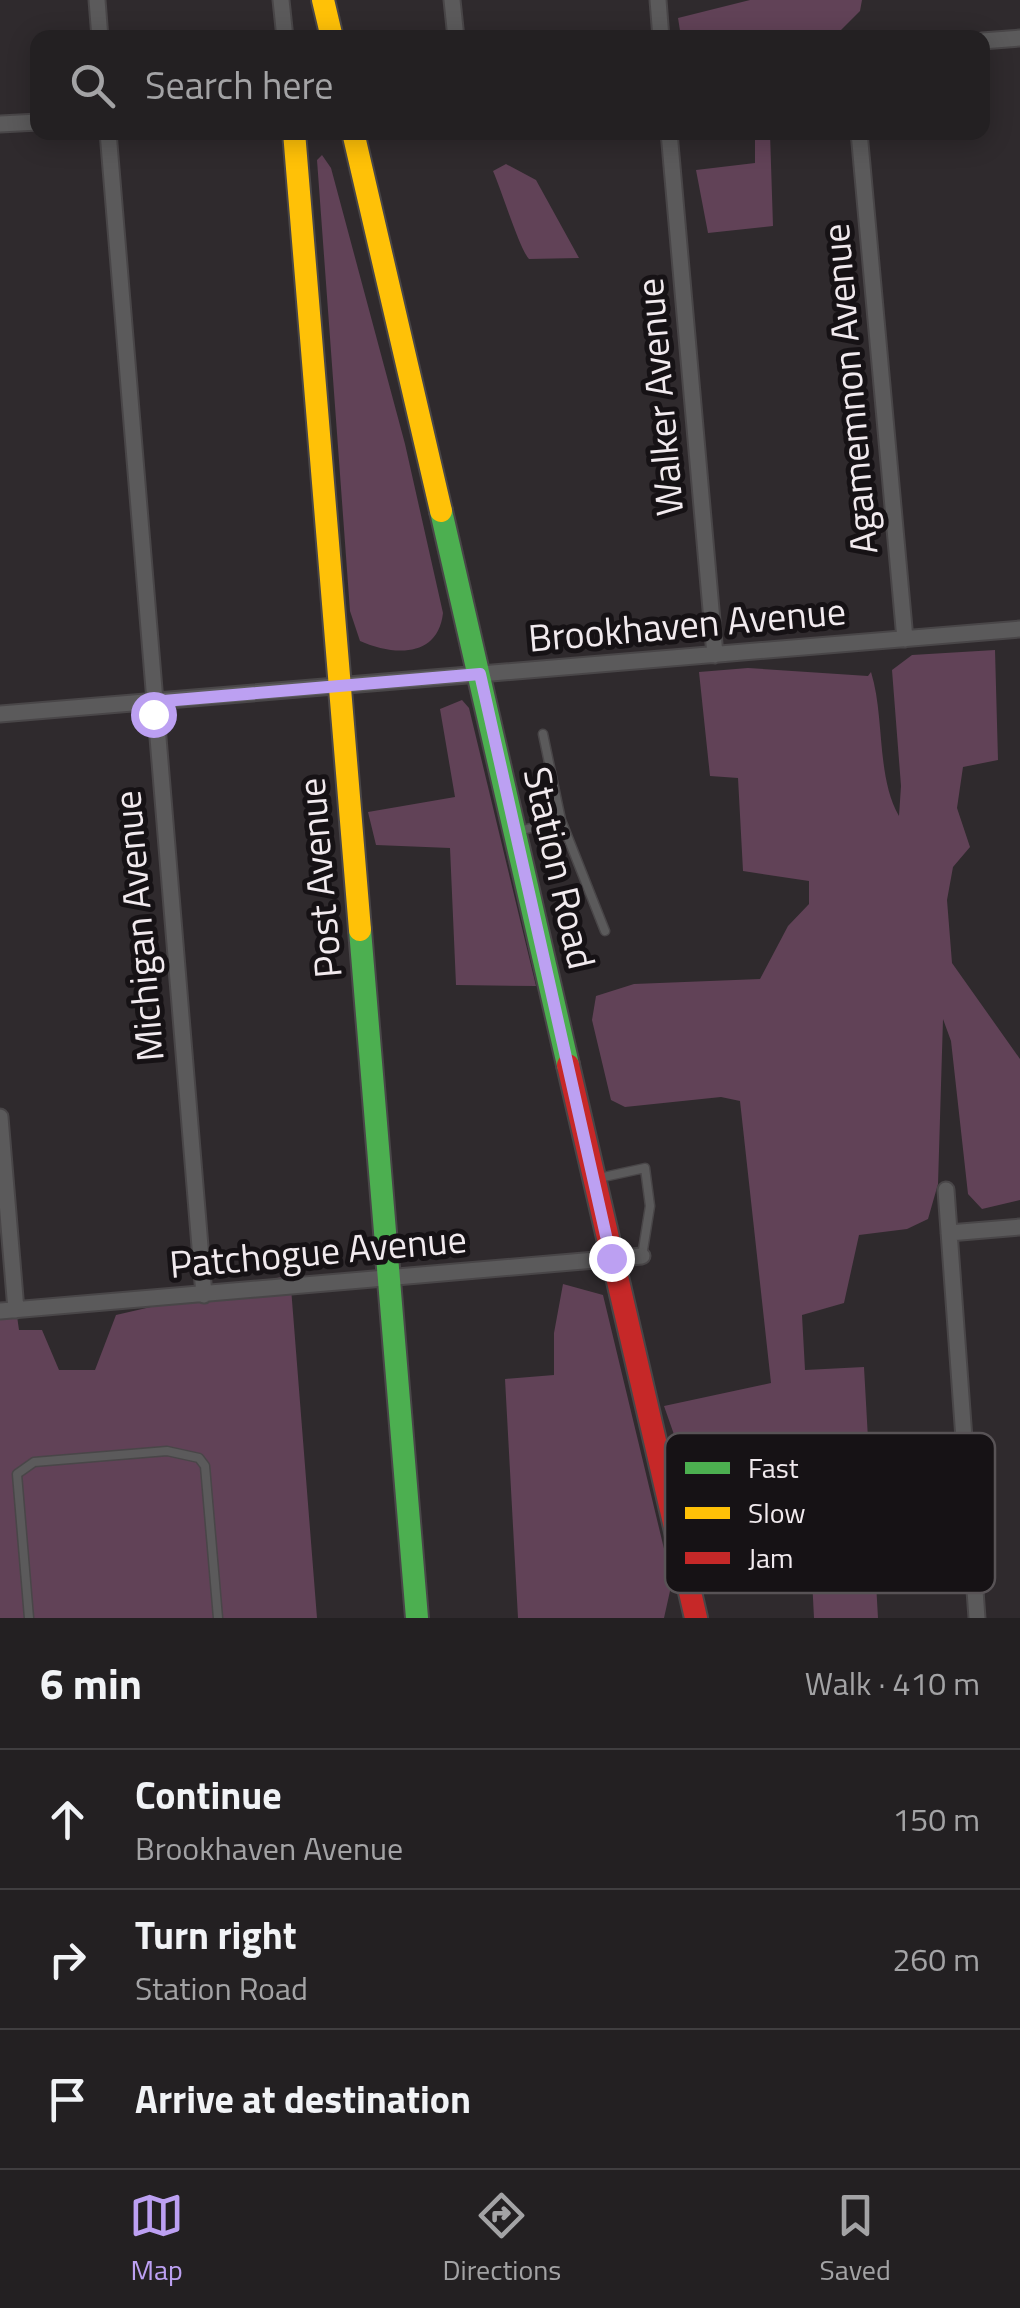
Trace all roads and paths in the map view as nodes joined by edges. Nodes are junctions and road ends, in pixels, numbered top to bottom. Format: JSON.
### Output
{"nodes":[{"id":1,"x":97,"y":0,"type":"edge"},
{"id":2,"x":281,"y":0,"type":"edge"},
{"id":3,"x":324,"y":0,"type":"edge"},
{"id":4,"x":452,"y":0,"type":"edge"},
{"id":5,"x":658,"y":0,"type":"edge"},
{"id":6,"x":99,"y":30,"type":"edge"},
{"id":7,"x":284,"y":30,"type":"edge"},
{"id":8,"x":330,"y":30,"type":"edge"},
{"id":9,"x":455,"y":30,"type":"edge"},
{"id":10,"x":660,"y":30,"type":"edge"},
{"id":11,"x":1020,"y":38,"type":"edge"},
{"id":12,"x":990,"y":40,"type":"edge"},
{"id":13,"x":30,"y":122,"type":"edge"},
{"id":14,"x":0,"y":124,"type":"edge"},
{"id":15,"x":109,"y":140,"type":"edge"},
{"id":16,"x":295,"y":140,"type":"edge"},
{"id":17,"x":355,"y":140,"type":"edge"},
{"id":18,"x":670,"y":140,"type":"edge"},
{"id":19,"x":860,"y":140,"type":"edge"},
{"id":20,"x":1020,"y":629,"type":"edge"},
{"id":21,"x":905,"y":639,"type":"junction"},
{"id":22,"x":715,"y":655,"type":"junction"},
{"id":23,"x":480,"y":674,"type":"junction"},
{"id":24,"x":338,"y":686,"type":"junction"},
{"id":25,"x":152,"y":702,"type":"junction"},
{"id":26,"x":0,"y":714,"type":"edge"},
{"id":27,"x":544,"y":734,"type":"dead end"},
{"id":28,"x":561,"y":820,"type":"junction"},
{"id":29,"x":515,"y":832,"type":"junction"},
{"id":30,"x":605,"y":931,"type":"dead end"},
{"id":31,"x":0,"y":1117,"type":"edge"},
{"id":32,"x":593,"y":1179,"type":"junction"},
{"id":33,"x":946,"y":1190,"type":"dead end"},
{"id":34,"x":1020,"y":1226,"type":"edge"},
{"id":35,"x":949,"y":1233,"type":"junction"},
{"id":36,"x":642,"y":1256,"type":"joint"},
{"id":37,"x":611,"y":1258,"type":"junction"},
{"id":38,"x":391,"y":1277,"type":"junction"},
{"id":39,"x":204,"y":1295,"type":"junction"},
{"id":40,"x":8,"y":1311,"type":"edge"},
{"id":41,"x":964,"y":1433,"type":"edge"},
{"id":42,"x":665,"y":1487,"type":"edge"},
{"id":43,"x":690,"y":1593,"type":"edge"},
{"id":44,"x":975,"y":1593,"type":"edge"},
{"id":45,"x":28,"y":1618,"type":"edge"},
{"id":46,"x":218,"y":1618,"type":"edge"},
{"id":47,"x":417,"y":1618,"type":"edge"},
{"id":48,"x":696,"y":1618,"type":"edge"},
{"id":49,"x":977,"y":1618,"type":"edge"}],
"edges":[{"from":1,"to":6,"type":"street"},
{"from":2,"to":7,"type":"street"},
{"from":3,"to":8,"type":"main road"},
{"from":4,"to":9,"type":"street"},
{"from":5,"to":10,"type":"street"},
{"from":11,"to":12,"type":"street"},
{"from":13,"to":14,"type":"street"},
{"from":15,"to":25,"type":"street","name":"Michigan Avenue"},
{"from":16,"to":24,"type":"main road","name":"Post Avenue"},
{"from":17,"to":23,"type":"main road","name":"Station Road"},
{"from":18,"to":22,"type":"street","name":"Walker Avenue"},
{"from":19,"to":21,"type":"street","name":"Agamemnon Avenue"},
{"from":20,"to":21,"type":"street","name":"Brookhaven Avenue"},
{"from":21,"to":22,"type":"street","name":"Brookhaven Avenue"},
{"from":22,"to":23,"type":"street","name":"Brookhaven Avenue"},
{"from":23,"to":24,"type":"street","name":"Brookhaven Avenue"},
{"from":23,"to":29,"type":"main road","name":"Station Road"},
{"from":24,"to":25,"type":"street","name":"Brookhaven Avenue"},
{"from":24,"to":38,"type":"main road","name":"Post Avenue"},
{"from":25,"to":26,"type":"street","name":"Brookhaven Avenue"},
{"from":25,"to":39,"type":"street","name":"Michigan Avenue"},
{"from":27,"to":28,"type":"lane"},
{"from":28,"to":29,"type":"lane"},
{"from":28,"to":30,"type":"lane"},
{"from":29,"to":32,"type":"main road","name":"Station Road"},
{"from":31,"to":40,"type":"street"},
{"from":32,"to":36,"type":"lane"},
{"from":32,"to":37,"type":"main road","name":"Station Road"},
{"from":33,"to":35,"type":"street"},
{"from":34,"to":35,"type":"street"},
{"from":35,"to":41,"type":"street"},
{"from":36,"to":37,"type":"street","name":"Patchogue Avenue"},
{"from":37,"to":38,"type":"street","name":"Patchogue Avenue"},
{"from":37,"to":42,"type":"main road","name":"Station Road"},
{"from":38,"to":39,"type":"street","name":"Patchogue Avenue"},
{"from":38,"to":47,"type":"main road","name":"Post Avenue"},
{"from":39,"to":40,"type":"street","name":"Patchogue Avenue"},
{"from":43,"to":48,"type":"main road","name":"Station Road"},
{"from":44,"to":49,"type":"street"},
{"from":45,"to":46,"type":"lane"}]}
